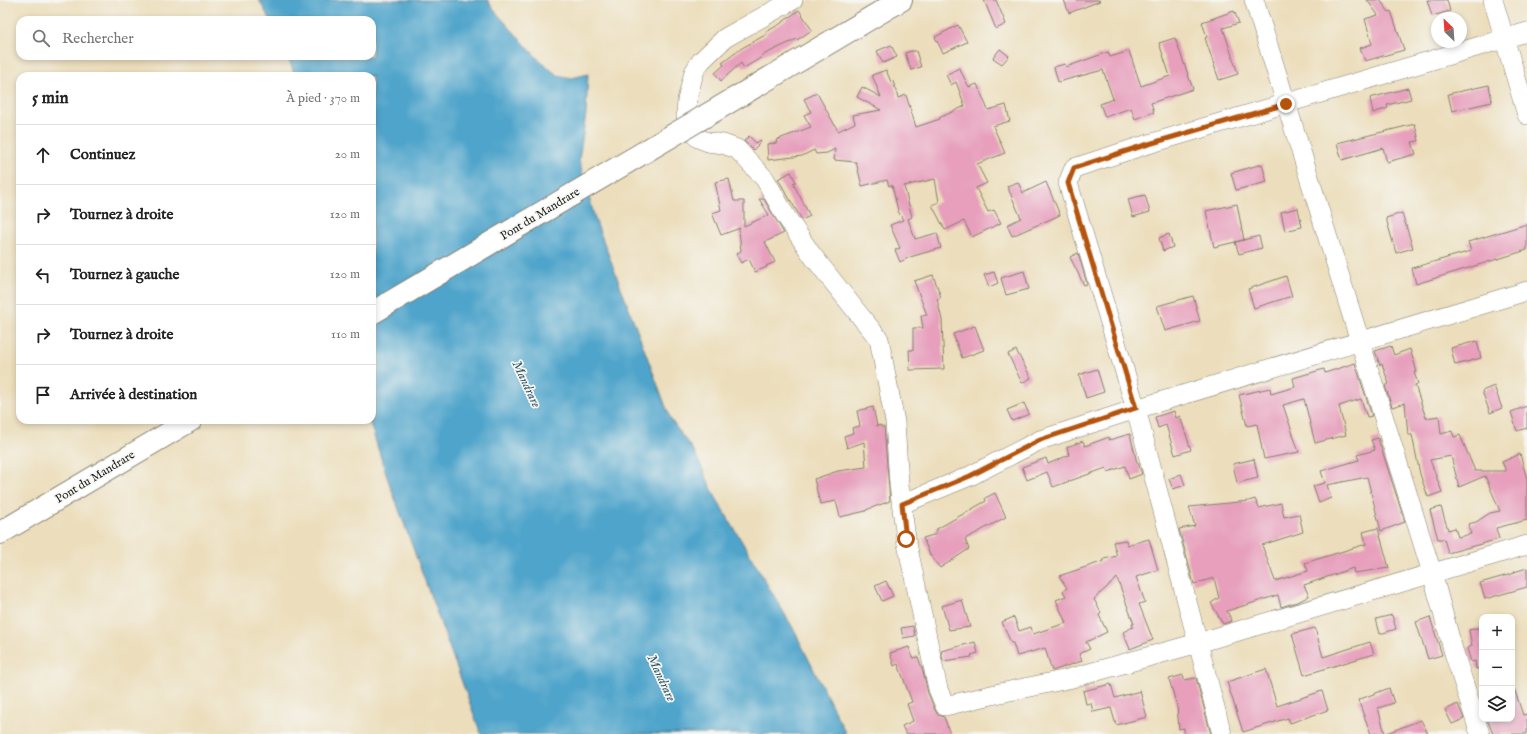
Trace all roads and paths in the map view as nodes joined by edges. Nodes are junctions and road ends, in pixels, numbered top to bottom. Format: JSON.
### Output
{"nodes":[{"id":1,"x":793,"y":0,"type":"edge"},
{"id":2,"x":901,"y":0,"type":"edge"},
{"id":3,"x":1254,"y":0,"type":"edge"},
{"id":4,"x":1493,"y":0,"type":"edge"},
{"id":5,"x":1527,"y":32,"type":"edge"},
{"id":6,"x":1504,"y":39,"type":"junction"},
{"id":7,"x":1286,"y":104,"type":"junction"},
{"id":8,"x":1527,"y":114,"type":"edge"},
{"id":9,"x":1527,"y":291,"type":"edge"},
{"id":10,"x":376,"y":311,"type":"edge"},
{"id":11,"x":1359,"y":340,"type":"junction"},
{"id":12,"x":1136,"y":408,"type":"junction"},
{"id":13,"x":183,"y":424,"type":"edge"},
{"id":14,"x":902,"y":504,"type":"junction"},
{"id":15,"x":0,"y":533,"type":"edge"},
{"id":16,"x":1527,"y":545,"type":"edge"},
{"id":17,"x":1432,"y":573,"type":"junction"},
{"id":18,"x":1198,"y":644,"type":"junction"},
{"id":19,"x":1222,"y":734,"type":"edge"},
{"id":20,"x":1480,"y":734,"type":"edge"}],
"edges":[{"from":1,"to":14,"type":"street"},
{"from":2,"to":10,"type":"main road","name":"Pont du Mandrare","bridge":true},
{"from":3,"to":7,"type":"street"},
{"from":4,"to":6,"type":"street"},
{"from":5,"to":6,"type":"street"},
{"from":6,"to":7,"type":"street"},
{"from":6,"to":8,"type":"street"},
{"from":7,"to":11,"type":"street"},
{"from":7,"to":12,"type":"street"},
{"from":9,"to":11,"type":"street"},
{"from":11,"to":12,"type":"street"},
{"from":11,"to":17,"type":"street"},
{"from":12,"to":14,"type":"street"},
{"from":12,"to":18,"type":"street"},
{"from":13,"to":15,"type":"main road","name":"Pont du Mandrare"},
{"from":14,"to":18,"type":"street"},
{"from":16,"to":17,"type":"street"},
{"from":17,"to":18,"type":"street"},
{"from":17,"to":20,"type":"street"},
{"from":18,"to":19,"type":"street"}]}
